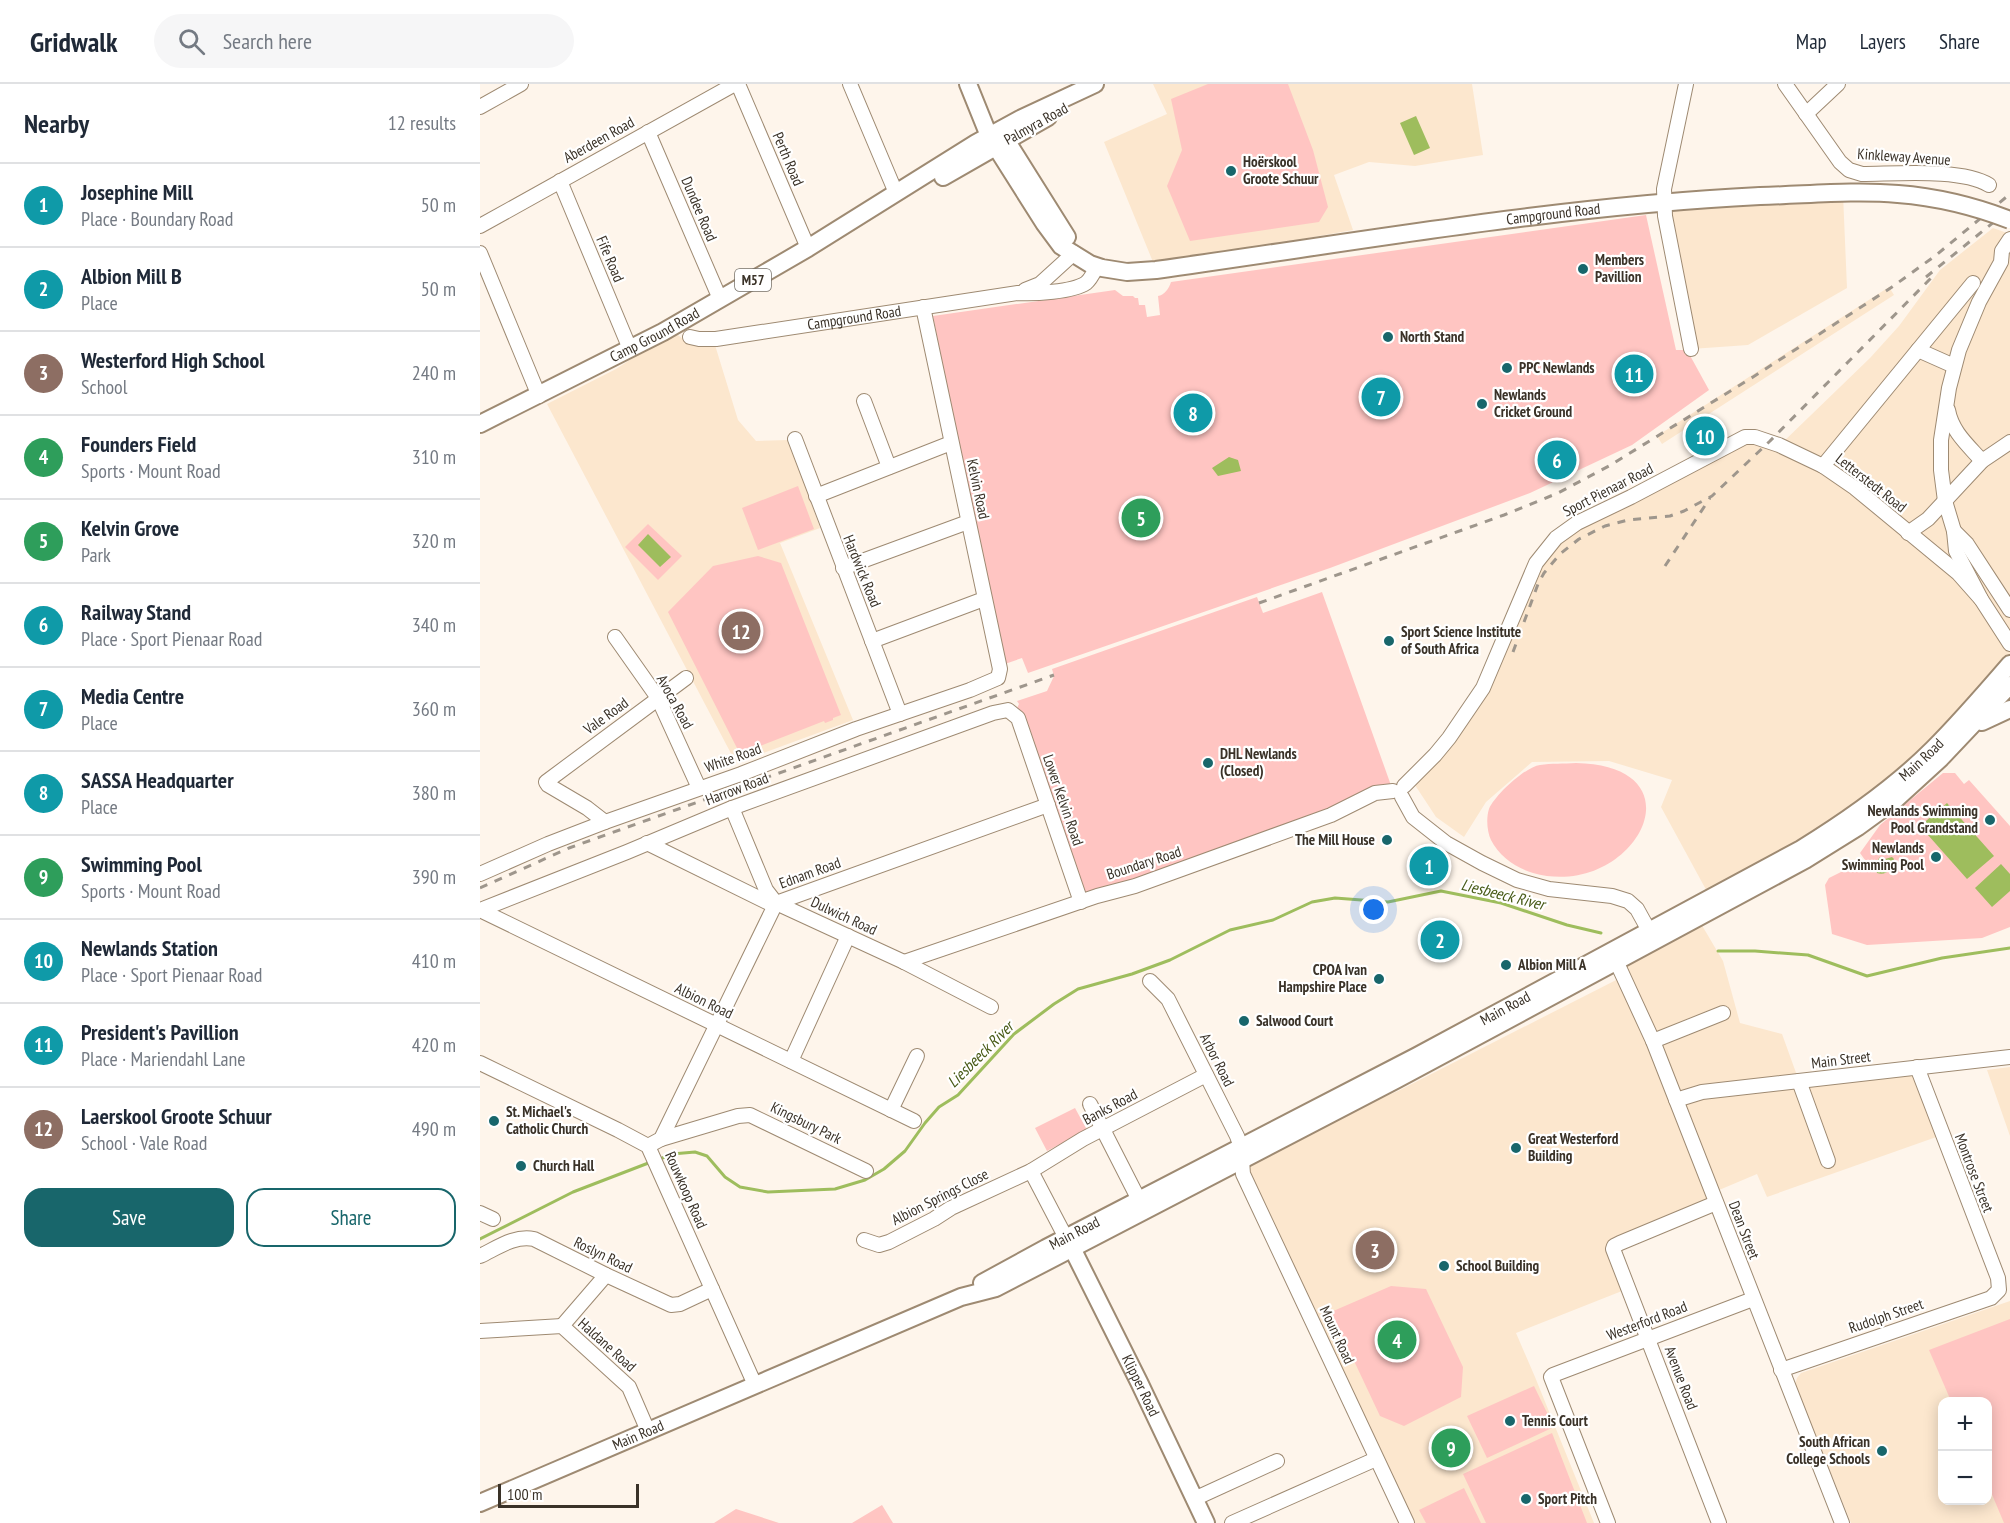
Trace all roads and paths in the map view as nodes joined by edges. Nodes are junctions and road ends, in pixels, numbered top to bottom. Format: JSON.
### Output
{"nodes":[{"id":1,"x":520,"y":84,"type":"edge"},
{"id":2,"x":737,"y":84,"type":"edge"},
{"id":3,"x":850,"y":84,"type":"edge"},
{"id":4,"x":968,"y":84,"type":"edge"},
{"id":5,"x":974,"y":84,"type":"edge"},
{"id":6,"x":1095,"y":84,"type":"edge"},
{"id":7,"x":1110,"y":84,"type":"edge"},
{"id":8,"x":1686,"y":84,"type":"edge"},
{"id":9,"x":1785,"y":84,"type":"edge"},
{"id":10,"x":1838,"y":84,"type":"edge"},
{"id":11,"x":480,"y":106,"type":"edge"},
{"id":12,"x":1806,"y":114,"type":"junction"},
{"id":13,"x":648,"y":132,"type":"junction"},
{"id":14,"x":997,"y":138,"type":"junction"},
{"id":15,"x":560,"y":181,"type":"junction"},
{"id":16,"x":1989,"y":185,"type":"dead end"},
{"id":17,"x":896,"y":193,"type":"junction"},
{"id":18,"x":1664,"y":201,"type":"junction"},
{"id":19,"x":2010,"y":220,"type":"edge"},
{"id":20,"x":480,"y":226,"type":"edge"},
{"id":21,"x":825,"y":237,"type":"junction"},
{"id":22,"x":2010,"y":239,"type":"edge"},
{"id":23,"x":808,"y":248,"type":"junction"},
{"id":24,"x":1073,"y":252,"type":"junction"},
{"id":25,"x":480,"y":253,"type":"edge"},
{"id":26,"x":2006,"y":259,"type":"edge"},
{"id":27,"x":1097,"y":266,"type":"junction"},
{"id":28,"x":1973,"y":283,"type":"dead end"},
{"id":29,"x":1018,"y":293,"type":"junction"},
{"id":30,"x":720,"y":298,"type":"junction"},
{"id":31,"x":923,"y":307,"type":"junction"},
{"id":32,"x":690,"y":337,"type":"dead end"},
{"id":33,"x":630,"y":349,"type":"junction"},
{"id":34,"x":1691,"y":349,"type":"dead end"},
{"id":35,"x":1918,"y":350,"type":"junction"},
{"id":36,"x":1954,"y":366,"type":"junction"},
{"id":37,"x":539,"y":396,"type":"junction"},
{"id":38,"x":864,"y":401,"type":"dead end"},
{"id":39,"x":1947,"y":402,"type":"junction"},
{"id":40,"x":480,"y":424,"type":"edge"},
{"id":41,"x":1745,"y":437,"type":"joint"},
{"id":42,"x":795,"y":439,"type":"dead end"},
{"id":43,"x":2010,"y":442,"type":"edge"},
{"id":44,"x":951,"y":443,"type":"junction"},
{"id":45,"x":1982,"y":461,"type":"junction"},
{"id":46,"x":1823,"y":466,"type":"junction"},
{"id":47,"x":889,"y":467,"type":"junction"},
{"id":48,"x":816,"y":496,"type":"junction"},
{"id":49,"x":1945,"y":501,"type":"junction"},
{"id":50,"x":968,"y":522,"type":"junction"},
{"id":51,"x":1954,"y":531,"type":"junction"},
{"id":52,"x":1908,"y":533,"type":"junction"},
{"id":53,"x":843,"y":568,"type":"junction"},
{"id":54,"x":984,"y":599,"type":"junction"},
{"id":55,"x":1981,"y":599,"type":"junction"},
{"id":56,"x":2010,"y":610,"type":"edge"},
{"id":57,"x":615,"y":637,"type":"dead end"},
{"id":58,"x":872,"y":641,"type":"junction"},
{"id":59,"x":2010,"y":644,"type":"edge"},
{"id":60,"x":2010,"y":664,"type":"edge"},
{"id":61,"x":686,"y":678,"type":"dead end"},
{"id":62,"x":998,"y":678,"type":"joint"},
{"id":63,"x":2010,"y":685,"type":"edge"},
{"id":64,"x":658,"y":698,"type":"junction"},
{"id":65,"x":2010,"y":709,"type":"edge"},
{"id":66,"x":1011,"y":711,"type":"joint"},
{"id":67,"x":900,"y":714,"type":"junction"},
{"id":68,"x":1970,"y":728,"type":"junction"},
{"id":69,"x":699,"y":788,"type":"junction"},
{"id":70,"x":1400,"y":792,"type":"junction"},
{"id":71,"x":1048,"y":805,"type":"junction"},
{"id":72,"x":732,"y":808,"type":"junction"},
{"id":73,"x":605,"y":822,"type":"junction"},
{"id":74,"x":647,"y":843,"type":"junction"},
{"id":75,"x":480,"y":874,"type":"edge"},
{"id":76,"x":1081,"y":902,"type":"junction"},
{"id":77,"x":776,"y":904,"type":"junction"},
{"id":78,"x":480,"y":910,"type":"edge"},
{"id":79,"x":1651,"y":935,"type":"junction"},
{"id":80,"x":848,"y":936,"type":"junction"},
{"id":81,"x":1614,"y":956,"type":"junction"},
{"id":82,"x":904,"y":962,"type":"junction"},
{"id":83,"x":1150,"y":981,"type":"dead end"},
{"id":84,"x":991,"y":1007,"type":"dead end"},
{"id":85,"x":1723,"y":1013,"type":"dead end"},
{"id":86,"x":717,"y":1026,"type":"junction"},
{"id":87,"x":1653,"y":1041,"type":"junction"},
{"id":88,"x":917,"y":1056,"type":"dead end"},
{"id":89,"x":2010,"y":1057,"type":"edge"},
{"id":90,"x":791,"y":1061,"type":"junction"},
{"id":91,"x":480,"y":1063,"type":"edge"},
{"id":92,"x":1917,"y":1067,"type":"junction"},
{"id":93,"x":1206,"y":1075,"type":"junction"},
{"id":94,"x":1799,"y":1081,"type":"junction"},
{"id":95,"x":1676,"y":1100,"type":"junction"},
{"id":96,"x":1090,"y":1104,"type":"dead end"},
{"id":97,"x":891,"y":1110,"type":"junction"},
{"id":98,"x":914,"y":1121,"type":"dead end"},
{"id":99,"x":1103,"y":1129,"type":"junction"},
{"id":100,"x":655,"y":1151,"type":"junction"},
{"id":101,"x":1241,"y":1154,"type":"junction"},
{"id":102,"x":1828,"y":1161,"type":"dead end"},
{"id":103,"x":866,"y":1171,"type":"dead end"},
{"id":104,"x":1031,"y":1171,"type":"junction"},
{"id":105,"x":1139,"y":1200,"type":"junction"},
{"id":106,"x":1716,"y":1203,"type":"junction"},
{"id":107,"x":480,"y":1213,"type":"edge"},
{"id":108,"x":493,"y":1219,"type":"dead end"},
{"id":109,"x":864,"y":1240,"type":"dead end"},
{"id":110,"x":1069,"y":1243,"type":"junction"},
{"id":111,"x":480,"y":1256,"type":"edge"},
{"id":112,"x":606,"y":1275,"type":"junction"},
{"id":113,"x":712,"y":1289,"type":"junction"},
{"id":114,"x":1999,"y":1290,"type":"joint"},
{"id":115,"x":1753,"y":1299,"type":"junction"},
{"id":116,"x":562,"y":1326,"type":"junction"},
{"id":117,"x":480,"y":1332,"type":"edge"},
{"id":118,"x":1648,"y":1338,"type":"junction"},
{"id":119,"x":1781,"y":1370,"type":"junction"},
{"id":120,"x":755,"y":1385,"type":"junction"},
{"id":121,"x":648,"y":1431,"type":"junction"},
{"id":122,"x":1376,"y":1459,"type":"junction"},
{"id":123,"x":1277,"y":1461,"type":"dead end"},
{"id":124,"x":1194,"y":1499,"type":"junction"},
{"id":125,"x":480,"y":1503,"type":"edge"},
{"id":126,"x":1206,"y":1523,"type":"edge"},
{"id":127,"x":1232,"y":1523,"type":"edge"},
{"id":128,"x":1407,"y":1523,"type":"edge"},
{"id":129,"x":1608,"y":1523,"type":"edge"},
{"id":130,"x":1719,"y":1523,"type":"edge"},
{"id":131,"x":1842,"y":1523,"type":"edge"}],
"edges":[{"from":1,"to":11,"type":"street"},
{"from":2,"to":13,"type":"street","name":"Aberdeen Road"},
{"from":2,"to":23,"type":"street","name":"Perth Road"},
{"from":3,"to":17,"type":"street"},
{"from":4,"to":14,"type":"main road"},
{"from":5,"to":14,"type":"main road"},
{"from":6,"to":14,"type":"main road","name":"Palmyra Road","number":"M57"},
{"from":7,"to":14,"type":"main road","name":"Palmyra Road","number":"M57"},
{"from":8,"to":18,"type":"street"},
{"from":9,"to":12,"type":"street","name":"Kinkleway Avenue"},
{"from":10,"to":12,"type":"street"},
{"from":12,"to":16,"type":"street","name":"Kinkleway Avenue"},
{"from":13,"to":15,"type":"street","name":"Aberdeen Road"},
{"from":13,"to":30,"type":"street","name":"Dundee Road"},
{"from":14,"to":17,"type":"main road","name":"Camp Ground Road","number":"M57"},
{"from":14,"to":21,"type":"main road","name":"Camp Ground Road","number":"M57"},
{"from":14,"to":24,"type":"main road"},
{"from":15,"to":20,"type":"street","name":"Aberdeen Road"},
{"from":15,"to":33,"type":"street","name":"Fife Road"},
{"from":17,"to":21,"type":"main road","name":"Camp Ground Road","number":"M57"},
{"from":18,"to":19,"type":"main road","name":"Campground Road","bridge":true},
{"from":18,"to":27,"type":"main road","name":"Campground Road"},
{"from":18,"to":34,"type":"street"},
{"from":21,"to":23,"type":"main road","name":"Camp Ground Road","number":"M57"},
{"from":22,"to":26,"type":"street"},
{"from":23,"to":30,"type":"main road","name":"Camp Ground Road","number":"M57"},
{"from":24,"to":27,"type":"main road","name":"Campground Road"},
{"from":24,"to":29,"type":"street","name":"Campground Road"},
{"from":25,"to":37,"type":"street"},
{"from":26,"to":36,"type":"street"},
{"from":27,"to":29,"type":"street","name":"Campground Road"},
{"from":28,"to":35,"type":"street"},
{"from":29,"to":31,"type":"street","name":"Campground Road"},
{"from":30,"to":33,"type":"main road","name":"Camp Ground Road","number":"M57"},
{"from":31,"to":32,"type":"street","name":"Campground Road"},
{"from":31,"to":44,"type":"street","name":"Kelvin Road"},
{"from":33,"to":37,"type":"main road","name":"Camp Ground Road","number":"M57"},
{"from":35,"to":36,"type":"street"},
{"from":35,"to":46,"type":"street"},
{"from":36,"to":39,"type":"street"},
{"from":37,"to":40,"type":"main road","name":"Camp Ground Road","number":"M57"},
{"from":38,"to":47,"type":"street"},
{"from":39,"to":45,"type":"street"},
{"from":39,"to":49,"type":"street"},
{"from":41,"to":46,"type":"street","name":"Letterstedt Road"},
{"from":41,"to":70,"type":"street","name":"Sport Pienaar Road"},
{"from":42,"to":48,"type":"street","name":"Hardwick Road"},
{"from":43,"to":45,"type":"street"},
{"from":44,"to":47,"type":"street"},
{"from":44,"to":50,"type":"street","name":"Kelvin Road"},
{"from":45,"to":49,"type":"street"},
{"from":46,"to":52,"type":"street","name":"Letterstedt Road"},
{"from":47,"to":48,"type":"street"},
{"from":48,"to":53,"type":"street","name":"Hardwick Road"},
{"from":49,"to":51,"type":"street"},
{"from":49,"to":52,"type":"street"},
{"from":50,"to":53,"type":"street"},
{"from":50,"to":54,"type":"street","name":"Kelvin Road"},
{"from":51,"to":55,"type":"street"},
{"from":51,"to":56,"type":"street"},
{"from":52,"to":55,"type":"street","name":"Letterstedt Road"},
{"from":53,"to":58,"type":"street","name":"Hardwick Road"},
{"from":54,"to":58,"type":"street"},
{"from":54,"to":62,"type":"street","name":"Kelvin Road"},
{"from":55,"to":59,"type":"street"},
{"from":57,"to":64,"type":"street","name":"Avoca Road"},
{"from":58,"to":67,"type":"street","name":"Hardwick Road"},
{"from":60,"to":79,"type":"main road","name":"Main Road"},
{"from":61,"to":64,"type":"street","name":"Vale Road"},
{"from":62,"to":67,"type":"street","name":"White Road"},
{"from":63,"to":68,"type":"main road","name":"Main Road"},
{"from":64,"to":69,"type":"street","name":"Avoca Road"},
{"from":64,"to":73,"type":"street","name":"Vale Road"},
{"from":65,"to":68,"type":"main road"},
{"from":66,"to":71,"type":"street","name":"Lower Kelvin Road"},
{"from":66,"to":72,"type":"street","name":"Harrow Road"},
{"from":67,"to":69,"type":"street","name":"White Road"},
{"from":68,"to":79,"type":"main road","name":"Main Road"},
{"from":69,"to":73,"type":"street","name":"White Road"},
{"from":70,"to":76,"type":"street","name":"Boundary Road"},
{"from":70,"to":79,"type":"street"},
{"from":71,"to":76,"type":"street","name":"Lower Kelvin Road"},
{"from":71,"to":77,"type":"street","name":"Ednam Road"},
{"from":72,"to":74,"type":"street","name":"Harrow Road"},
{"from":72,"to":77,"type":"street"},
{"from":73,"to":75,"type":"street","name":"White Road"},
{"from":74,"to":77,"type":"street","name":"Dulwich Road"},
{"from":74,"to":78,"type":"street","name":"Harrow Road"},
{"from":76,"to":82,"type":"street","name":"Boundary Road"},
{"from":77,"to":80,"type":"street","name":"Dulwich Road"},
{"from":77,"to":86,"type":"street","name":"Ednam Road"},
{"from":78,"to":86,"type":"street","name":"Albion Road"},
{"from":79,"to":81,"type":"main road","name":"Main Road"},
{"from":80,"to":82,"type":"street","name":"Dulwich Road"},
{"from":80,"to":90,"type":"street"},
{"from":81,"to":87,"type":"street","name":"Dean Street"},
{"from":81,"to":101,"type":"main road","name":"Main Road"},
{"from":82,"to":84,"type":"street","name":"Dulwich Road"},
{"from":83,"to":93,"type":"street","name":"Arbor Road"},
{"from":85,"to":87,"type":"street"},
{"from":86,"to":90,"type":"street","name":"Albion Road"},
{"from":86,"to":100,"type":"street","name":"Ednam Road"},
{"from":87,"to":95,"type":"street","name":"Dean Street"},
{"from":88,"to":97,"type":"street"},
{"from":89,"to":92,"type":"street","name":"Main Street"},
{"from":90,"to":97,"type":"street","name":"Albion Road"},
{"from":91,"to":100,"type":"street","name":"Rouwkoop Road"},
{"from":92,"to":94,"type":"street","name":"Main Street"},
{"from":92,"to":114,"type":"street","name":"Montrose Street"},
{"from":93,"to":99,"type":"street","name":"Banks Road"},
{"from":93,"to":101,"type":"street","name":"Arbor Road"},
{"from":94,"to":95,"type":"street","name":"Main Street"},
{"from":94,"to":102,"type":"street"},
{"from":95,"to":106,"type":"street","name":"Dean Street"},
{"from":96,"to":99,"type":"street"},
{"from":97,"to":98,"type":"street","name":"Albion Road"},
{"from":99,"to":104,"type":"street","name":"Banks Road"},
{"from":99,"to":105,"type":"street"},
{"from":100,"to":103,"type":"street","name":"Kingsbury Park"},
{"from":100,"to":113,"type":"street","name":"Rouwkoop Road"},
{"from":101,"to":105,"type":"main road","name":"Main Road"},
{"from":101,"to":110,"type":"main road","name":"Main Road"},
{"from":101,"to":122,"type":"street","name":"Mount Road"},
{"from":104,"to":109,"type":"street","name":"Albion Springs Close"},
{"from":104,"to":110,"type":"street"},
{"from":105,"to":110,"type":"main road","name":"Main Road"},
{"from":106,"to":115,"type":"street","name":"Dean Street"},
{"from":106,"to":118,"type":"street","name":"Avenue Road"},
{"from":107,"to":108,"type":"street"},
{"from":110,"to":120,"type":"main road","name":"Main Road"},
{"from":110,"to":124,"type":"main road","name":"Klipper Road"},
{"from":111,"to":112,"type":"street","name":"Roslyn Road"},
{"from":112,"to":113,"type":"street","name":"Roslyn Road"},
{"from":112,"to":116,"type":"street"},
{"from":113,"to":120,"type":"street","name":"Rouwkoop Road"},
{"from":114,"to":119,"type":"street","name":"Rudolph Street"},
{"from":115,"to":118,"type":"street","name":"Westerford Road"},
{"from":115,"to":119,"type":"street","name":"Dean Street"},
{"from":116,"to":117,"type":"street","name":"Haldane Road"},
{"from":116,"to":121,"type":"street","name":"Haldane Road"},
{"from":118,"to":129,"type":"street","name":"Westerford Road"},
{"from":118,"to":130,"type":"street","name":"Avenue Road"},
{"from":119,"to":131,"type":"street","name":"Dean Street"},
{"from":120,"to":121,"type":"main road","name":"Main Road"},
{"from":121,"to":125,"type":"main road","name":"Main Road"},
{"from":122,"to":127,"type":"street"},
{"from":122,"to":128,"type":"street","name":"Mount Road"},
{"from":123,"to":124,"type":"street"},
{"from":124,"to":126,"type":"main road","name":"Klipper Road"}]}
